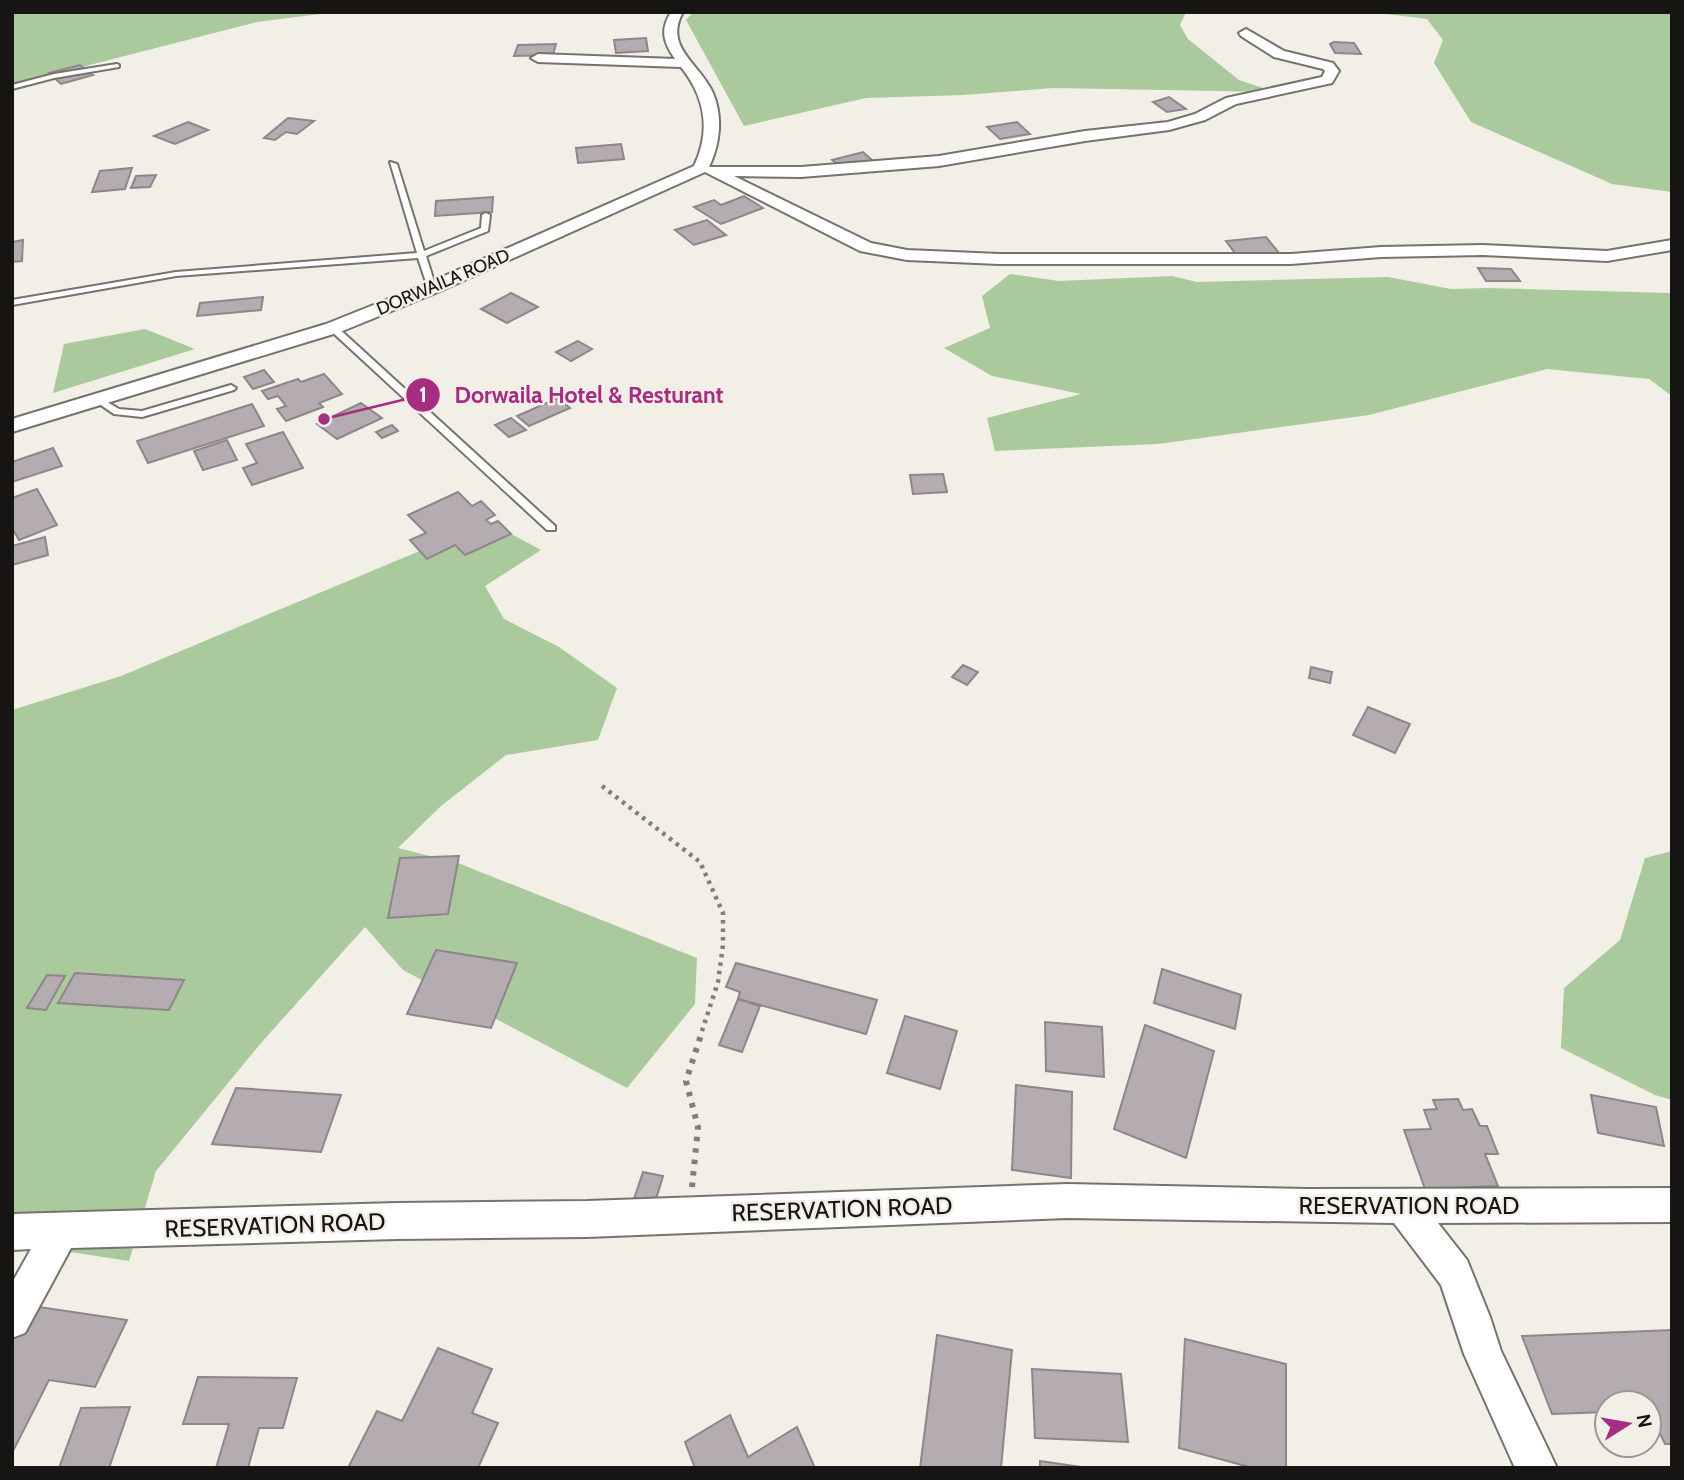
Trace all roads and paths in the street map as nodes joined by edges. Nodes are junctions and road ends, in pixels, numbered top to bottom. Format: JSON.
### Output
{"nodes":[{"id":1,"x":677,"y":12,"type":"edge"},
{"id":2,"x":1246,"y":33,"type":"dead end"},
{"id":3,"x":538,"y":58,"type":"dead end"},
{"id":4,"x":683,"y":62,"type":"junction"},
{"id":5,"x":117,"y":66,"type":"dead end"},
{"id":6,"x":12,"y":87,"type":"edge"},
{"id":7,"x":393,"y":164,"type":"dead end"},
{"id":8,"x":706,"y":170,"type":"junction"},
{"id":9,"x":486,"y":215,"type":"dead end"},
{"id":10,"x":1672,"y":245,"type":"edge"},
{"id":11,"x":422,"y":255,"type":"junction"},
{"id":12,"x":432,"y":288,"type":"junction"},
{"id":13,"x":12,"y":303,"type":"edge"},
{"id":14,"x":333,"y":328,"type":"junction"},
{"id":15,"x":231,"y":388,"type":"dead end"},
{"id":16,"x":100,"y":401,"type":"junction"},
{"id":17,"x":12,"y":426,"type":"edge"},
{"id":18,"x":551,"y":528,"type":"dead end"},
{"id":19,"x":602,"y":786,"type":"dead end"},
{"id":20,"x":1672,"y":1205,"type":"edge"},
{"id":21,"x":1403,"y":1206,"type":"junction"},
{"id":22,"x":690,"y":1213,"type":"junction"},
{"id":23,"x":61,"y":1231,"type":"junction"},
{"id":24,"x":12,"y":1232,"type":"edge"},
{"id":25,"x":12,"y":1320,"type":"edge"},
{"id":26,"x":1537,"y":1468,"type":"edge"}],
"edges":[{"from":1,"to":4,"type":"street"},
{"from":2,"to":8,"type":"street"},
{"from":3,"to":4,"type":"street"},
{"from":4,"to":8,"type":"street"},
{"from":5,"to":6,"type":"lane"},
{"from":7,"to":11,"type":"lane"},
{"from":8,"to":10,"type":"street"},
{"from":8,"to":12,"type":"street","name":"DORWAILA ROAD"},
{"from":9,"to":11,"type":"lane"},
{"from":11,"to":12,"type":"lane"},
{"from":11,"to":13,"type":"lane"},
{"from":12,"to":14,"type":"street","name":"DORWAILA ROAD"},
{"from":14,"to":16,"type":"street","name":"DORWAILA ROAD"},
{"from":14,"to":18,"type":"lane"},
{"from":15,"to":16,"type":"lane"},
{"from":16,"to":17,"type":"street","name":"DORWAILA ROAD"},
{"from":19,"to":22,"type":"path"},
{"from":20,"to":21,"type":"street","name":"RESERVATION ROAD"},
{"from":21,"to":22,"type":"street","name":"RESERVATION ROAD"},
{"from":21,"to":26,"type":"street"},
{"from":22,"to":23,"type":"street","name":"RESERVATION ROAD"},
{"from":23,"to":24,"type":"street","name":"RESERVATION ROAD"},
{"from":23,"to":25,"type":"street"}]}
